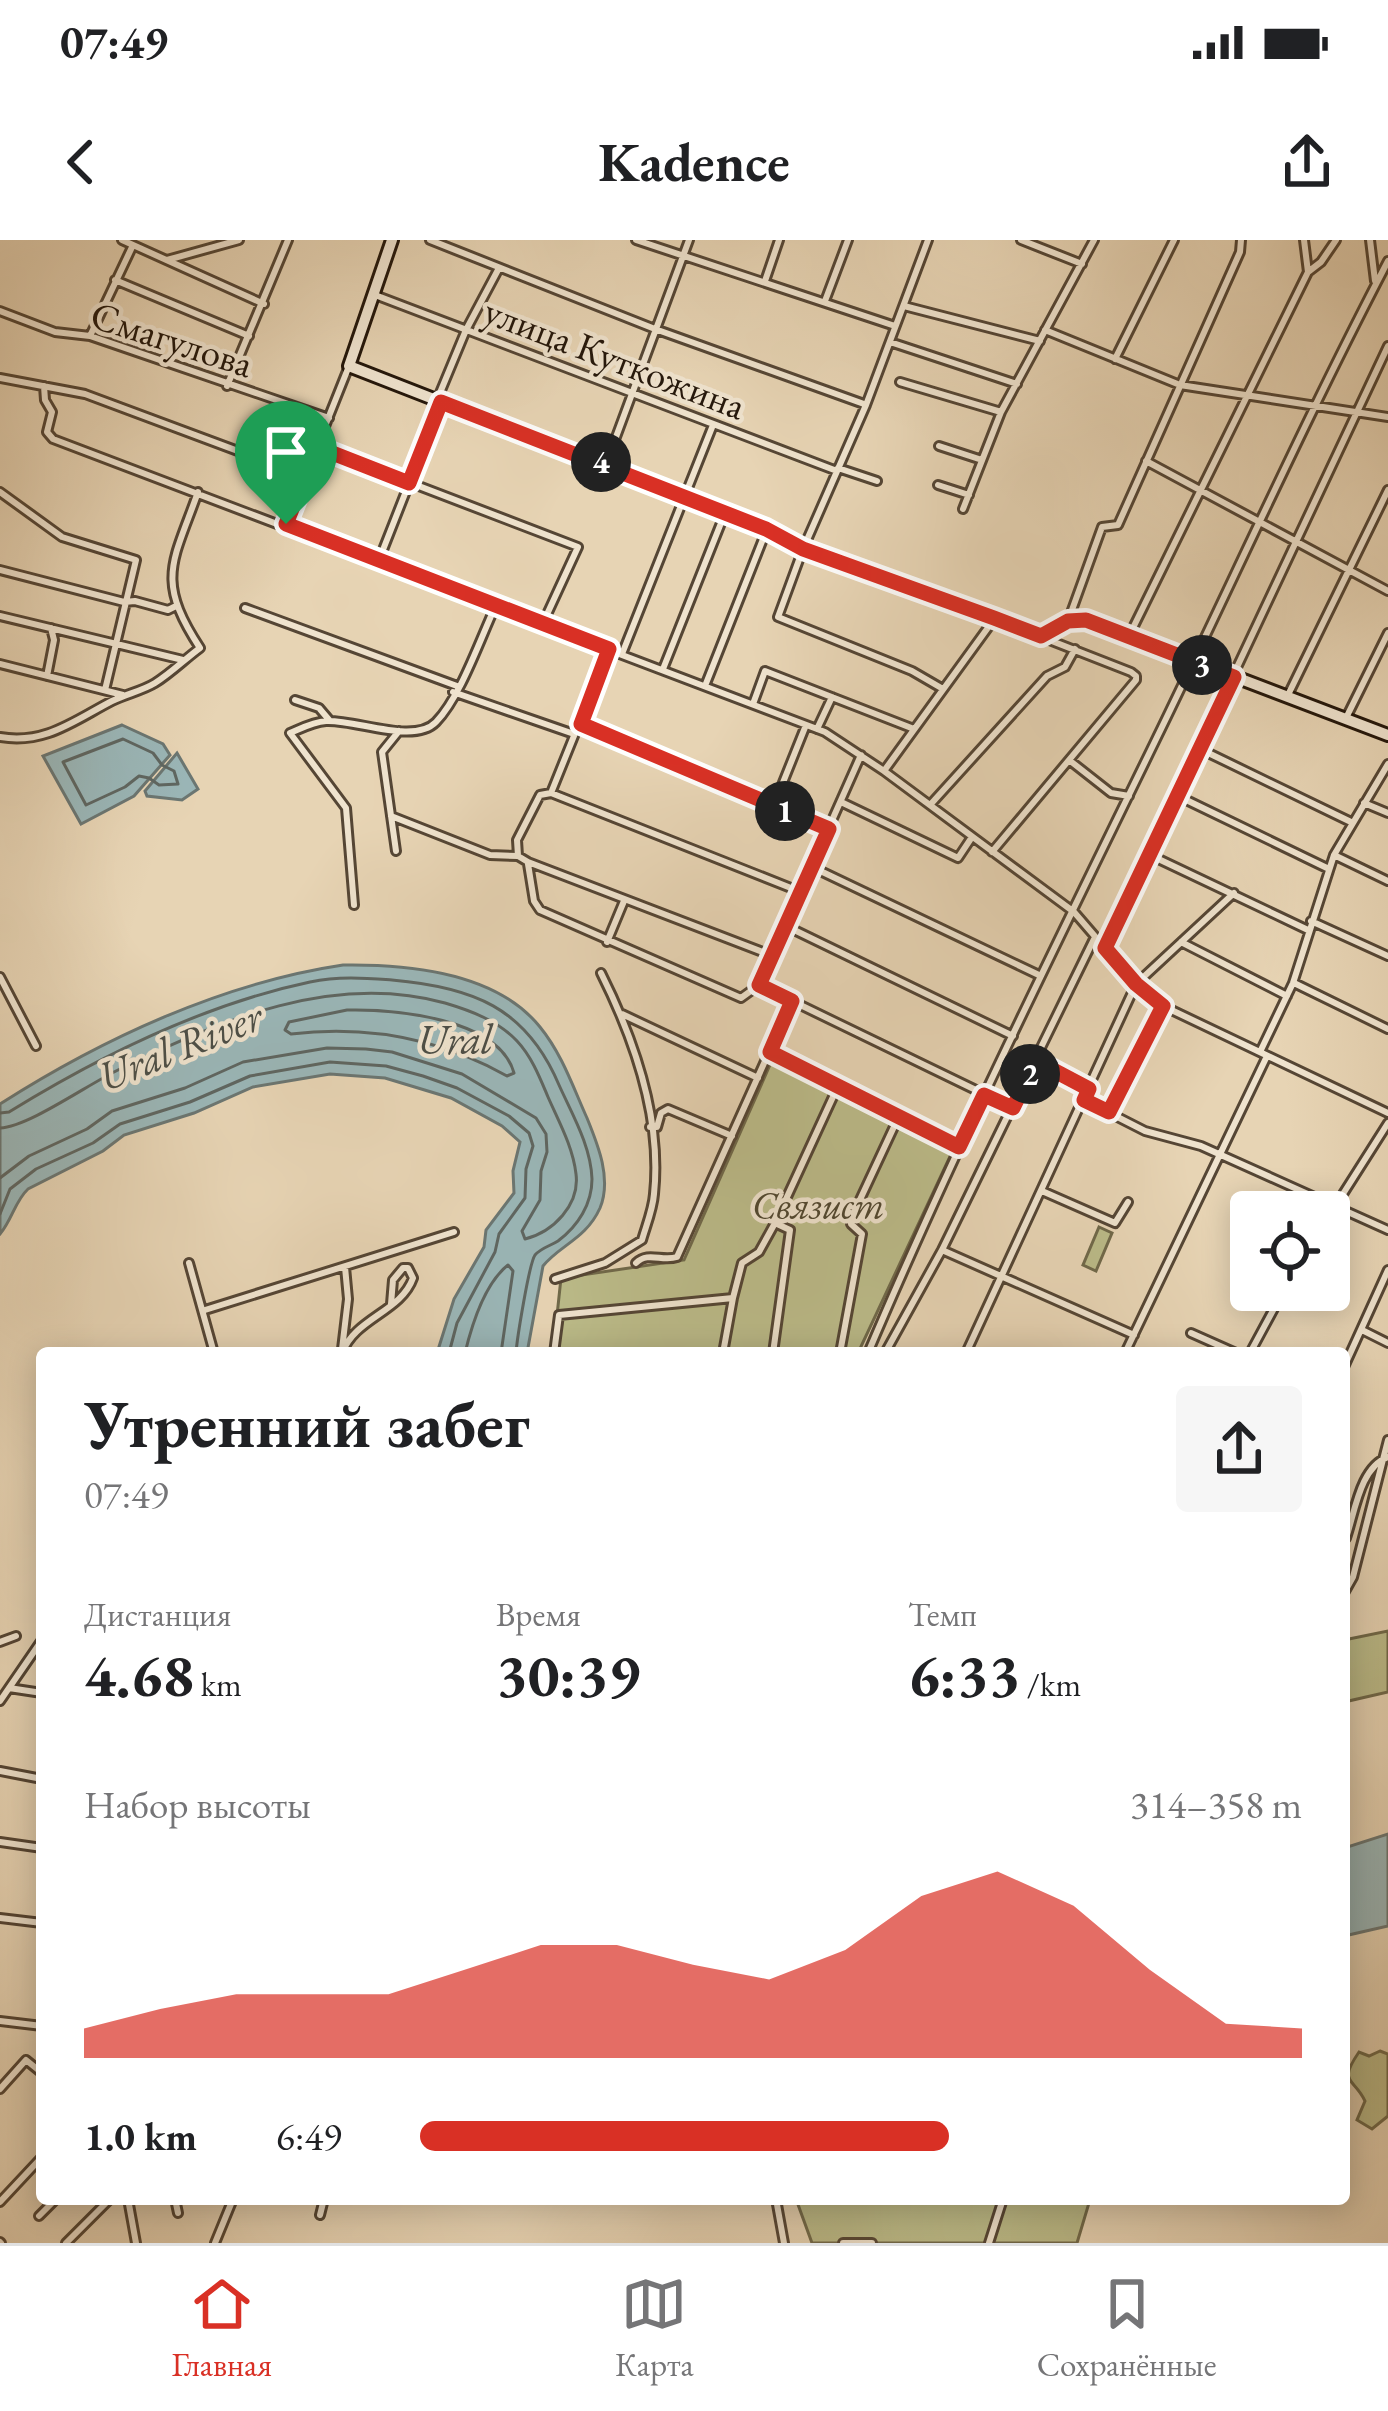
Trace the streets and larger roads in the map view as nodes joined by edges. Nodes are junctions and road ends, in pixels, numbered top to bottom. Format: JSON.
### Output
{"nodes":[{"id":1,"x":122,"y":240,"type":"edge"},
{"id":2,"x":239,"y":240,"type":"edge"},
{"id":3,"x":288,"y":240,"type":"edge"},
{"id":4,"x":392,"y":240,"type":"edge"},
{"id":5,"x":430,"y":240,"type":"edge"},
{"id":6,"x":636,"y":240,"type":"edge"},
{"id":7,"x":688,"y":240,"type":"edge"},
{"id":8,"x":779,"y":240,"type":"edge"},
{"id":9,"x":848,"y":240,"type":"edge"},
{"id":10,"x":928,"y":240,"type":"edge"},
{"id":11,"x":1021,"y":240,"type":"edge"},
{"id":12,"x":1094,"y":240,"type":"edge"},
{"id":13,"x":1174,"y":240,"type":"edge"},
{"id":14,"x":1241,"y":240,"type":"edge"},
{"id":15,"x":1304,"y":240,"type":"edge"},
{"id":16,"x":1336,"y":240,"type":"edge"},
{"id":17,"x":1370,"y":240,"type":"edge"},
{"id":18,"x":133,"y":245,"type":"junction"},
{"id":19,"x":683,"y":255,"type":"junction"},
{"id":20,"x":166,"y":260,"type":"junction"},
{"id":21,"x":1388,"y":261,"type":"edge"},
{"id":22,"x":1082,"y":264,"type":"junction"},
{"id":23,"x":499,"y":267,"type":"junction"},
{"id":24,"x":1308,"y":272,"type":"junction"},
{"id":25,"x":116,"y":280,"type":"junction"},
{"id":26,"x":765,"y":281,"type":"junction"},
{"id":27,"x":1376,"y":284,"type":"junction"},
{"id":28,"x":374,"y":294,"type":"junction"},
{"id":29,"x":825,"y":301,"type":"junction"},
{"id":30,"x":263,"y":304,"type":"junction"},
{"id":31,"x":903,"y":305,"type":"junction"},
{"id":32,"x":0,"y":311,"type":"edge"},
{"id":33,"x":896,"y":327,"type":"junction"},
{"id":34,"x":655,"y":328,"type":"junction"},
{"id":35,"x":466,"y":330,"type":"junction"},
{"id":36,"x":1045,"y":330,"type":"junction"},
{"id":37,"x":89,"y":336,"type":"junction"},
{"id":38,"x":249,"y":336,"type":"junction"},
{"id":39,"x":1040,"y":341,"type":"junction"},
{"id":40,"x":890,"y":342,"type":"junction"},
{"id":41,"x":1388,"y":346,"type":"edge"},
{"id":42,"x":1115,"y":359,"type":"junction"},
{"id":43,"x":350,"y":366,"type":"junction"},
{"id":44,"x":0,"y":378,"type":"edge"},
{"id":45,"x":900,"y":382,"type":"dead end"},
{"id":46,"x":1018,"y":384,"type":"junction"},
{"id":47,"x":1180,"y":385,"type":"junction"},
{"id":48,"x":44,"y":386,"type":"junction"},
{"id":49,"x":227,"y":386,"type":"junction"},
{"id":50,"x":632,"y":395,"type":"junction"},
{"id":51,"x":1245,"y":398,"type":"junction"},
{"id":52,"x":439,"y":401,"type":"junction"},
{"id":53,"x":866,"y":405,"type":"junction"},
{"id":54,"x":1311,"y":408,"type":"junction"},
{"id":55,"x":1357,"y":411,"type":"junction"},
{"id":56,"x":1001,"y":412,"type":"junction"},
{"id":57,"x":1388,"y":417,"type":"edge"},
{"id":58,"x":329,"y":418,"type":"junction"},
{"id":59,"x":712,"y":425,"type":"junction"},
{"id":60,"x":939,"y":446,"type":"dead end"},
{"id":61,"x":317,"y":447,"type":"junction"},
{"id":62,"x":982,"y":460,"type":"junction"},
{"id":63,"x":1146,"y":461,"type":"junction"},
{"id":64,"x":606,"y":464,"type":"junction"},
{"id":65,"x":838,"y":470,"type":"junction"},
{"id":66,"x":305,"y":476,"type":"junction"},
{"id":67,"x":877,"y":482,"type":"dead end"},
{"id":68,"x":409,"y":483,"type":"junction"},
{"id":69,"x":938,"y":485,"type":"dead end"},
{"id":70,"x":1201,"y":490,"type":"junction"},
{"id":71,"x":1388,"y":490,"type":"edge"},
{"id":72,"x":0,"y":492,"type":"edge"},
{"id":73,"x":198,"y":492,"type":"junction"},
{"id":74,"x":969,"y":494,"type":"junction"},
{"id":75,"x":687,"y":498,"type":"junction"},
{"id":76,"x":963,"y":509,"type":"dead end"},
{"id":77,"x":725,"y":513,"type":"junction"},
{"id":78,"x":1260,"y":521,"type":"junction"},
{"id":79,"x":286,"y":524,"type":"junction"},
{"id":80,"x":766,"y":529,"type":"junction"},
{"id":81,"x":1298,"y":541,"type":"junction"},
{"id":82,"x":803,"y":549,"type":"junction"},
{"id":83,"x":379,"y":560,"type":"junction"},
{"id":84,"x":1349,"y":569,"type":"junction"},
{"id":85,"x":0,"y":570,"type":"edge"},
{"id":86,"x":1388,"y":591,"type":"edge"},
{"id":87,"x":129,"y":602,"type":"junction"},
{"id":88,"x":496,"y":605,"type":"junction"},
{"id":89,"x":1073,"y":605,"type":"junction"},
{"id":90,"x":176,"y":606,"type":"junction"},
{"id":91,"x":245,"y":608,"type":"dead end"},
{"id":92,"x":0,"y":616,"type":"edge"},
{"id":93,"x":994,"y":618,"type":"junction"},
{"id":94,"x":1086,"y":620,"type":"junction"},
{"id":95,"x":1068,"y":621,"type":"junction"},
{"id":96,"x":543,"y":623,"type":"junction"},
{"id":97,"x":51,"y":628,"type":"junction"},
{"id":98,"x":1388,"y":633,"type":"edge"},
{"id":99,"x":1041,"y":636,"type":"junction"},
{"id":100,"x":1129,"y":636,"type":"junction"},
{"id":101,"x":117,"y":644,"type":"junction"},
{"id":102,"x":609,"y":649,"type":"junction"},
{"id":103,"x":1075,"y":650,"type":"junction"},
{"id":104,"x":622,"y":654,"type":"junction"},
{"id":105,"x":183,"y":660,"type":"junction"},
{"id":106,"x":1194,"y":662,"type":"junction"},
{"id":107,"x":0,"y":664,"type":"edge"},
{"id":108,"x":663,"y":670,"type":"junction"},
{"id":109,"x":46,"y":676,"type":"junction"},
{"id":110,"x":1234,"y":677,"type":"junction"},
{"id":111,"x":704,"y":686,"type":"junction"},
{"id":112,"x":455,"y":689,"type":"junction"},
{"id":113,"x":943,"y":689,"type":"junction"},
{"id":114,"x":105,"y":690,"type":"junction"},
{"id":115,"x":126,"y":695,"type":"junction"},
{"id":116,"x":832,"y":697,"type":"junction"},
{"id":117,"x":1287,"y":697,"type":"junction"},
{"id":118,"x":296,"y":700,"type":"dead end"},
{"id":119,"x":753,"y":704,"type":"junction"},
{"id":120,"x":1346,"y":718,"type":"junction"},
{"id":121,"x":330,"y":721,"type":"junction"},
{"id":122,"x":581,"y":724,"type":"junction"},
{"id":123,"x":806,"y":725,"type":"junction"},
{"id":124,"x":817,"y":729,"type":"junction"},
{"id":125,"x":914,"y":729,"type":"junction"},
{"id":126,"x":399,"y":731,"type":"junction"},
{"id":127,"x":574,"y":734,"type":"junction"},
{"id":128,"x":1388,"y":735,"type":"edge"},
{"id":129,"x":0,"y":737,"type":"edge"},
{"id":130,"x":1200,"y":749,"type":"junction"},
{"id":131,"x":861,"y":755,"type":"junction"},
{"id":132,"x":1069,"y":760,"type":"junction"},
{"id":133,"x":1388,"y":764,"type":"edge"},
{"id":134,"x":884,"y":770,"type":"junction"},
{"id":135,"x":551,"y":793,"type":"junction"},
{"id":136,"x":1129,"y":796,"type":"junction"},
{"id":137,"x":1178,"y":796,"type":"junction"},
{"id":138,"x":841,"y":802,"type":"junction"},
{"id":139,"x":1364,"y":803,"type":"junction"},
{"id":140,"x":930,"y":805,"type":"junction"},
{"id":141,"x":774,"y":806,"type":"junction"},
{"id":142,"x":1388,"y":813,"type":"edge"},
{"id":143,"x":391,"y":816,"type":"junction"},
{"id":144,"x":1351,"y":822,"type":"junction"},
{"id":145,"x":829,"y":829,"type":"junction"},
{"id":146,"x":972,"y":837,"type":"junction"},
{"id":147,"x":396,"y":850,"type":"dead end"},
{"id":148,"x":992,"y":852,"type":"junction"},
{"id":149,"x":1150,"y":855,"type":"junction"},
{"id":150,"x":1334,"y":855,"type":"junction"},
{"id":151,"x":518,"y":856,"type":"junction"},
{"id":152,"x":528,"y":862,"type":"junction"},
{"id":153,"x":812,"y":867,"type":"junction"},
{"id":154,"x":1329,"y":869,"type":"junction"},
{"id":155,"x":1388,"y":881,"type":"edge"},
{"id":156,"x":801,"y":892,"type":"junction"},
{"id":157,"x":1234,"y":893,"type":"junction"},
{"id":158,"x":625,"y":900,"type":"junction"},
{"id":159,"x":353,"y":905,"type":"dead end"},
{"id":160,"x":1072,"y":910,"type":"junction"},
{"id":161,"x":1310,"y":926,"type":"junction"},
{"id":162,"x":788,"y":927,"type":"junction"},
{"id":163,"x":1096,"y":937,"type":"junction"},
{"id":164,"x":607,"y":942,"type":"junction"},
{"id":165,"x":1181,"y":942,"type":"junction"},
{"id":166,"x":1105,"y":948,"type":"junction"},
{"id":167,"x":773,"y":956,"type":"junction"},
{"id":168,"x":1388,"y":956,"type":"edge"},
{"id":169,"x":601,"y":973,"type":"dead end"},
{"id":170,"x":0,"y":976,"type":"edge"},
{"id":171,"x":1041,"y":976,"type":"junction"},
{"id":172,"x":1293,"y":983,"type":"junction"},
{"id":173,"x":1136,"y":984,"type":"junction"},
{"id":174,"x":759,"y":985,"type":"junction"},
{"id":175,"x":1287,"y":996,"type":"junction"},
{"id":176,"x":792,"y":1001,"type":"junction"},
{"id":177,"x":1163,"y":1006,"type":"junction"},
{"id":178,"x":622,"y":1014,"type":"junction"},
{"id":179,"x":1388,"y":1029,"type":"edge"},
{"id":180,"x":1013,"y":1036,"type":"junction"},
{"id":181,"x":36,"y":1046,"type":"dead end"},
{"id":182,"x":770,"y":1052,"type":"junction"},
{"id":183,"x":1264,"y":1054,"type":"junction"},
{"id":184,"x":1036,"y":1061,"type":"junction"},
{"id":185,"x":758,"y":1078,"type":"junction"},
{"id":186,"x":838,"y":1086,"type":"junction"},
{"id":187,"x":1089,"y":1089,"type":"junction"},
{"id":188,"x":987,"y":1097,"type":"junction"},
{"id":189,"x":1084,"y":1100,"type":"junction"},
{"id":190,"x":1013,"y":1108,"type":"junction"},
{"id":191,"x":1109,"y":1112,"type":"junction"},
{"id":192,"x":1388,"y":1112,"type":"edge"},
{"id":193,"x":899,"y":1116,"type":"junction"},
{"id":194,"x":650,"y":1127,"type":"junction"},
{"id":195,"x":1386,"y":1129,"type":"edge"},
{"id":196,"x":732,"y":1136,"type":"junction"},
{"id":197,"x":959,"y":1147,"type":"junction"},
{"id":198,"x":1221,"y":1155,"type":"junction"},
{"id":199,"x":1042,"y":1191,"type":"junction"},
{"id":200,"x":1301,"y":1191,"type":"edge"},
{"id":201,"x":1345,"y":1191,"type":"edge"},
{"id":202,"x":1128,"y":1202,"type":"dead end"},
{"id":203,"x":1350,"y":1213,"type":"edge"},
{"id":204,"x":775,"y":1223,"type":"junction"},
{"id":205,"x":1388,"y":1230,"type":"edge"},
{"id":206,"x":454,"y":1232,"type":"dead end"},
{"id":207,"x":942,"y":1250,"type":"junction"},
{"id":208,"x":636,"y":1262,"type":"dead end"},
{"id":209,"x":189,"y":1263,"type":"dead end"},
{"id":210,"x":345,"y":1265,"type":"junction"},
{"id":211,"x":1388,"y":1270,"type":"edge"},
{"id":212,"x":555,"y":1279,"type":"dead end"},
{"id":213,"x":1001,"y":1279,"type":"junction"},
{"id":214,"x":734,"y":1298,"type":"junction"},
{"id":215,"x":391,"y":1304,"type":"junction"},
{"id":216,"x":205,"y":1310,"type":"junction"},
{"id":217,"x":1273,"y":1311,"type":"edge"},
{"id":218,"x":1362,"y":1330,"type":"junction"},
{"id":219,"x":1191,"y":1333,"type":"dead end"},
{"id":220,"x":1134,"y":1335,"type":"junction"},
{"id":221,"x":1388,"y":1343,"type":"edge"},
{"id":222,"x":213,"y":1347,"type":"edge"},
{"id":223,"x":343,"y":1347,"type":"edge"},
{"id":224,"x":345,"y":1347,"type":"edge"},
{"id":225,"x":555,"y":1347,"type":"edge"},
{"id":226,"x":724,"y":1347,"type":"edge"},
{"id":227,"x":774,"y":1347,"type":"edge"},
{"id":228,"x":841,"y":1347,"type":"edge"},
{"id":229,"x":871,"y":1347,"type":"edge"},
{"id":230,"x":888,"y":1347,"type":"edge"},
{"id":231,"x":969,"y":1347,"type":"edge"},
{"id":232,"x":1128,"y":1347,"type":"edge"},
{"id":233,"x":1222,"y":1347,"type":"edge"},
{"id":234,"x":1253,"y":1347,"type":"edge"},
{"id":235,"x":1350,"y":1354,"type":"edge"},
{"id":236,"x":1388,"y":1440,"type":"edge"},
{"id":237,"x":1384,"y":1458,"type":"edge"},
{"id":238,"x":1350,"y":1524,"type":"edge"},
{"id":239,"x":1361,"y":1537,"type":"junction"},
{"id":240,"x":1350,"y":1538,"type":"edge"},
{"id":241,"x":1350,"y":1582,"type":"edge"},
{"id":242,"x":16,"y":1636,"type":"dead end"},
{"id":243,"x":0,"y":1642,"type":"edge"},
{"id":244,"x":36,"y":1648,"type":"edge"},
{"id":245,"x":8,"y":1688,"type":"junction"},
{"id":246,"x":36,"y":1692,"type":"edge"},
{"id":247,"x":0,"y":1701,"type":"edge"},
{"id":248,"x":0,"y":1772,"type":"edge"},
{"id":249,"x":36,"y":1778,"type":"edge"},
{"id":250,"x":0,"y":1843,"type":"edge"},
{"id":251,"x":36,"y":1847,"type":"edge"},
{"id":252,"x":0,"y":1918,"type":"edge"},
{"id":253,"x":36,"y":1921,"type":"edge"},
{"id":254,"x":0,"y":2021,"type":"edge"},
{"id":255,"x":36,"y":2025,"type":"edge"},
{"id":256,"x":36,"y":2068,"type":"edge"},
{"id":257,"x":0,"y":2089,"type":"edge"},
{"id":258,"x":36,"y":2163,"type":"edge"},
{"id":259,"x":0,"y":2202,"type":"edge"},
{"id":260,"x":50,"y":2205,"type":"edge"},
{"id":261,"x":104,"y":2205,"type":"edge"},
{"id":262,"x":129,"y":2205,"type":"edge"},
{"id":263,"x":176,"y":2205,"type":"edge"},
{"id":264,"x":231,"y":2205,"type":"edge"},
{"id":265,"x":322,"y":2205,"type":"edge"},
{"id":266,"x":777,"y":2205,"type":"edge"},
{"id":267,"x":1001,"y":2205,"type":"edge"},
{"id":268,"x":178,"y":2213,"type":"dead end"},
{"id":269,"x":320,"y":2215,"type":"dead end"},
{"id":270,"x":40,"y":2216,"type":"dead end"},
{"id":271,"x":67,"y":2243,"type":"edge"},
{"id":272,"x":136,"y":2243,"type":"edge"},
{"id":273,"x":215,"y":2243,"type":"edge"},
{"id":274,"x":784,"y":2243,"type":"edge"},
{"id":275,"x":843,"y":2243,"type":"edge"},
{"id":276,"x":872,"y":2243,"type":"edge"},
{"id":277,"x":989,"y":2243,"type":"edge"}],
"edges":[{"from":1,"to":18,"type":"street"},
{"from":2,"to":20,"type":"street"},
{"from":3,"to":30,"type":"street"},
{"from":4,"to":28,"type":"street"},
{"from":5,"to":23,"type":"street"},
{"from":6,"to":19,"type":"street"},
{"from":7,"to":19,"type":"street"},
{"from":8,"to":26,"type":"street"},
{"from":9,"to":29,"type":"street"},
{"from":10,"to":31,"type":"street"},
{"from":11,"to":22,"type":"street"},
{"from":12,"to":22,"type":"street"},
{"from":13,"to":42,"type":"street"},
{"from":14,"to":47,"type":"street"},
{"from":15,"to":24,"type":"street"},
{"from":16,"to":24,"type":"street"},
{"from":17,"to":27,"type":"street"},
{"from":18,"to":20,"type":"street"},
{"from":18,"to":25,"type":"street"},
{"from":19,"to":26,"type":"street"},
{"from":19,"to":34,"type":"street"},
{"from":20,"to":30,"type":"street"},
{"from":21,"to":27,"type":"street"},
{"from":22,"to":36,"type":"street"},
{"from":23,"to":34,"type":"street"},
{"from":23,"to":35,"type":"street"},
{"from":24,"to":51,"type":"street"},
{"from":25,"to":37,"type":"street"},
{"from":25,"to":38,"type":"street"},
{"from":26,"to":29,"type":"street"},
{"from":27,"to":54,"type":"street"},
{"from":28,"to":35,"type":"street","name":"улица Куткожина"},
{"from":28,"to":43,"type":"street"},
{"from":29,"to":33,"type":"street"},
{"from":30,"to":38,"type":"street"},
{"from":31,"to":33,"type":"street"},
{"from":31,"to":39,"type":"street"},
{"from":32,"to":37,"type":"street","name":"Смагулова"},
{"from":33,"to":40,"type":"street"},
{"from":34,"to":50,"type":"street"},
{"from":34,"to":53,"type":"street"},
{"from":35,"to":50,"type":"street","name":"улица Куткожина"},
{"from":35,"to":52,"type":"street"},
{"from":36,"to":39,"type":"street"},
{"from":36,"to":42,"type":"street"},
{"from":37,"to":49,"type":"street","name":"Смагулова"},
{"from":38,"to":49,"type":"street"},
{"from":39,"to":46,"type":"street"},
{"from":40,"to":46,"type":"street"},
{"from":40,"to":53,"type":"street"},
{"from":41,"to":55,"type":"street"},
{"from":42,"to":47,"type":"street"},
{"from":43,"to":52,"type":"street"},
{"from":43,"to":58,"type":"street"},
{"from":44,"to":48,"type":"street"},
{"from":45,"to":56,"type":"street"},
{"from":46,"to":56,"type":"street"},
{"from":47,"to":51,"type":"street"},
{"from":47,"to":63,"type":"street"},
{"from":48,"to":66,"type":"street"},
{"from":48,"to":73,"type":"street"},
{"from":49,"to":58,"type":"street","name":"Смагулова"},
{"from":50,"to":59,"type":"street","name":"улица Куткожина"},
{"from":50,"to":64,"type":"street"},
{"from":51,"to":54,"type":"street"},
{"from":51,"to":70,"type":"street"},
{"from":52,"to":64,"type":"street"},
{"from":52,"to":68,"type":"street"},
{"from":53,"to":65,"type":"street"},
{"from":54,"to":55,"type":"street"},
{"from":54,"to":78,"type":"street"},
{"from":55,"to":57,"type":"street"},
{"from":55,"to":81,"type":"street"},
{"from":56,"to":62,"type":"street"},
{"from":58,"to":61,"type":"street"},
{"from":59,"to":65,"type":"street","name":"улица Куткожина"},
{"from":59,"to":75,"type":"street"},
{"from":60,"to":62,"type":"street"},
{"from":61,"to":66,"type":"street"},
{"from":61,"to":68,"type":"street"},
{"from":62,"to":74,"type":"street"},
{"from":63,"to":70,"type":"street"},
{"from":63,"to":89,"type":"street"},
{"from":64,"to":75,"type":"street"},
{"from":65,"to":67,"type":"street","name":"улица Куткожина"},
{"from":65,"to":82,"type":"street"},
{"from":66,"to":79,"type":"street"},
{"from":68,"to":83,"type":"street"},
{"from":68,"to":96,"type":"street"},
{"from":69,"to":74,"type":"street"},
{"from":70,"to":78,"type":"street"},
{"from":70,"to":100,"type":"street"},
{"from":71,"to":84,"type":"street"},
{"from":72,"to":87,"type":"street"},
{"from":73,"to":79,"type":"street"},
{"from":73,"to":90,"type":"street"},
{"from":74,"to":76,"type":"street"},
{"from":75,"to":77,"type":"street"},
{"from":75,"to":104,"type":"street"},
{"from":77,"to":80,"type":"street"},
{"from":77,"to":108,"type":"street"},
{"from":78,"to":81,"type":"street"},
{"from":78,"to":106,"type":"street"},
{"from":79,"to":83,"type":"street"},
{"from":80,"to":82,"type":"street"},
{"from":80,"to":111,"type":"street"},
{"from":81,"to":84,"type":"street"},
{"from":81,"to":110,"type":"street"},
{"from":82,"to":93,"type":"street"},
{"from":82,"to":113,"type":"street"},
{"from":83,"to":88,"type":"street"},
{"from":84,"to":86,"type":"street"},
{"from":84,"to":117,"type":"street"},
{"from":85,"to":87,"type":"street"},
{"from":87,"to":90,"type":"street"},
{"from":87,"to":101,"type":"street"},
{"from":88,"to":96,"type":"street"},
{"from":88,"to":112,"type":"street"},
{"from":89,"to":94,"type":"street"},
{"from":89,"to":95,"type":"street"},
{"from":90,"to":105,"type":"street"},
{"from":91,"to":112,"type":"street"},
{"from":92,"to":97,"type":"street"},
{"from":93,"to":99,"type":"street"},
{"from":93,"to":113,"type":"street"},
{"from":94,"to":95,"type":"street"},
{"from":94,"to":100,"type":"street"},
{"from":95,"to":99,"type":"street"},
{"from":96,"to":102,"type":"street"},
{"from":97,"to":101,"type":"street"},
{"from":97,"to":109,"type":"street"},
{"from":98,"to":120,"type":"street"},
{"from":99,"to":103,"type":"street"},
{"from":100,"to":106,"type":"street"},
{"from":101,"to":105,"type":"street"},
{"from":101,"to":114,"type":"street"},
{"from":102,"to":104,"type":"street"},
{"from":102,"to":122,"type":"street"},
{"from":103,"to":132,"type":"street"},
{"from":103,"to":140,"type":"street"},
{"from":104,"to":108,"type":"street"},
{"from":105,"to":115,"type":"street"},
{"from":106,"to":110,"type":"street"},
{"from":106,"to":136,"type":"street"},
{"from":107,"to":109,"type":"street"},
{"from":108,"to":111,"type":"street"},
{"from":109,"to":114,"type":"street"},
{"from":110,"to":117,"type":"street"},
{"from":110,"to":130,"type":"street"},
{"from":111,"to":119,"type":"street"},
{"from":112,"to":126,"type":"street"},
{"from":112,"to":127,"type":"street"},
{"from":113,"to":125,"type":"street"},
{"from":114,"to":115,"type":"street"},
{"from":115,"to":129,"type":"street"},
{"from":116,"to":119,"type":"street"},
{"from":116,"to":124,"type":"street"},
{"from":116,"to":125,"type":"street"},
{"from":117,"to":120,"type":"street"},
{"from":118,"to":121,"type":"street"},
{"from":119,"to":123,"type":"street"},
{"from":120,"to":128,"type":"street"},
{"from":121,"to":126,"type":"street"},
{"from":121,"to":159,"type":"street"},
{"from":122,"to":127,"type":"street"},
{"from":122,"to":141,"type":"street"},
{"from":123,"to":124,"type":"street"},
{"from":123,"to":141,"type":"street"},
{"from":124,"to":131,"type":"street"},
{"from":125,"to":134,"type":"street"},
{"from":126,"to":143,"type":"street"},
{"from":127,"to":135,"type":"street"},
{"from":130,"to":137,"type":"street"},
{"from":130,"to":144,"type":"street"},
{"from":131,"to":134,"type":"street"},
{"from":131,"to":138,"type":"street"},
{"from":132,"to":136,"type":"street"},
{"from":132,"to":148,"type":"street"},
{"from":133,"to":139,"type":"street"},
{"from":134,"to":140,"type":"street"},
{"from":135,"to":151,"type":"street"},
{"from":135,"to":156,"type":"street"},
{"from":136,"to":160,"type":"street"},
{"from":137,"to":149,"type":"street"},
{"from":137,"to":154,"type":"street"},
{"from":138,"to":145,"type":"street"},
{"from":138,"to":146,"type":"street"},
{"from":139,"to":142,"type":"street"},
{"from":139,"to":144,"type":"street"},
{"from":140,"to":146,"type":"street"},
{"from":141,"to":145,"type":"street"},
{"from":143,"to":147,"type":"street"},
{"from":143,"to":151,"type":"street"},
{"from":144,"to":150,"type":"street"},
{"from":145,"to":153,"type":"street"},
{"from":146,"to":148,"type":"street"},
{"from":148,"to":160,"type":"street"},
{"from":149,"to":157,"type":"street"},
{"from":149,"to":166,"type":"street"},
{"from":150,"to":154,"type":"street"},
{"from":150,"to":155,"type":"street"},
{"from":151,"to":152,"type":"street"},
{"from":152,"to":158,"type":"street"},
{"from":152,"to":164,"type":"street"},
{"from":153,"to":156,"type":"street"},
{"from":153,"to":171,"type":"street"},
{"from":154,"to":161,"type":"street"},
{"from":156,"to":162,"type":"street"},
{"from":157,"to":161,"type":"street"},
{"from":157,"to":165,"type":"street"},
{"from":158,"to":164,"type":"street"},
{"from":158,"to":167,"type":"street"},
{"from":160,"to":163,"type":"street"},
{"from":160,"to":171,"type":"street"},
{"from":161,"to":168,"type":"street"},
{"from":161,"to":172,"type":"street"},
{"from":162,"to":167,"type":"street"},
{"from":162,"to":180,"type":"street"},
{"from":163,"to":166,"type":"street"},
{"from":163,"to":184,"type":"street"},
{"from":164,"to":174,"type":"street"},
{"from":165,"to":173,"type":"street"},
{"from":165,"to":175,"type":"street"},
{"from":166,"to":173,"type":"street"},
{"from":167,"to":174,"type":"street"},
{"from":169,"to":178,"type":"street"},
{"from":170,"to":181,"type":"street"},
{"from":171,"to":180,"type":"street"},
{"from":172,"to":175,"type":"street"},
{"from":172,"to":179,"type":"street"},
{"from":173,"to":177,"type":"street"},
{"from":173,"to":187,"type":"street"},
{"from":174,"to":176,"type":"street"},
{"from":175,"to":183,"type":"street"},
{"from":176,"to":182,"type":"street"},
{"from":176,"to":188,"type":"street"},
{"from":177,"to":183,"type":"street"},
{"from":177,"to":191,"type":"street"},
{"from":178,"to":185,"type":"street"},
{"from":178,"to":194,"type":"street"},
{"from":180,"to":188,"type":"street"},
{"from":182,"to":185,"type":"street"},
{"from":182,"to":186,"type":"street"},
{"from":183,"to":192,"type":"street"},
{"from":183,"to":198,"type":"street"},
{"from":184,"to":187,"type":"street"},
{"from":184,"to":190,"type":"street"},
{"from":185,"to":196,"type":"street"},
{"from":186,"to":193,"type":"street"},
{"from":186,"to":204,"type":"street"},
{"from":187,"to":189,"type":"street"},
{"from":188,"to":190,"type":"street"},
{"from":188,"to":197,"type":"street"},
{"from":189,"to":191,"type":"street"},
{"from":189,"to":199,"type":"street"},
{"from":190,"to":207,"type":"street"},
{"from":191,"to":198,"type":"street"},
{"from":193,"to":197,"type":"street"},
{"from":193,"to":228,"type":"street"},
{"from":194,"to":196,"type":"street"},
{"from":194,"to":212,"type":"street"},
{"from":195,"to":201,"type":"street"},
{"from":196,"to":208,"type":"street"},
{"from":197,"to":229,"type":"street"},
{"from":198,"to":200,"type":"street"},
{"from":198,"to":220,"type":"street"},
{"from":199,"to":202,"type":"street"},
{"from":199,"to":213,"type":"street"},
{"from":203,"to":205,"type":"street"},
{"from":204,"to":214,"type":"street"},
{"from":204,"to":227,"type":"street"},
{"from":206,"to":210,"type":"street"},
{"from":207,"to":213,"type":"street"},
{"from":207,"to":230,"type":"street"},
{"from":209,"to":216,"type":"street"},
{"from":210,"to":216,"type":"street"},
{"from":210,"to":223,"type":"street"},
{"from":211,"to":218,"type":"street"},
{"from":213,"to":220,"type":"street"},
{"from":213,"to":231,"type":"street"},
{"from":214,"to":225,"type":"street"},
{"from":214,"to":226,"type":"street"},
{"from":215,"to":215,"type":"street"},
{"from":215,"to":224,"type":"street"},
{"from":216,"to":222,"type":"street"},
{"from":217,"to":234,"type":"street"},
{"from":218,"to":221,"type":"street"},
{"from":218,"to":235,"type":"street"},
{"from":219,"to":233,"type":"street"},
{"from":220,"to":232,"type":"street"},
{"from":236,"to":237,"type":"street"},
{"from":237,"to":238,"type":"street"},
{"from":237,"to":239,"type":"street"},
{"from":239,"to":240,"type":"street"},
{"from":239,"to":241,"type":"street"},
{"from":242,"to":243,"type":"street"},
{"from":244,"to":245,"type":"street"},
{"from":245,"to":246,"type":"street"},
{"from":245,"to":247,"type":"street"},
{"from":248,"to":249,"type":"street"},
{"from":250,"to":251,"type":"street"},
{"from":252,"to":253,"type":"street"},
{"from":254,"to":255,"type":"street"},
{"from":256,"to":257,"type":"street"},
{"from":258,"to":259,"type":"street"},
{"from":260,"to":270,"type":"street"},
{"from":261,"to":271,"type":"street"},
{"from":262,"to":272,"type":"street"},
{"from":263,"to":268,"type":"street"},
{"from":264,"to":273,"type":"street"},
{"from":265,"to":269,"type":"street"},
{"from":266,"to":274,"type":"street"},
{"from":267,"to":277,"type":"street"},
{"from":275,"to":276,"type":"street"}]}
